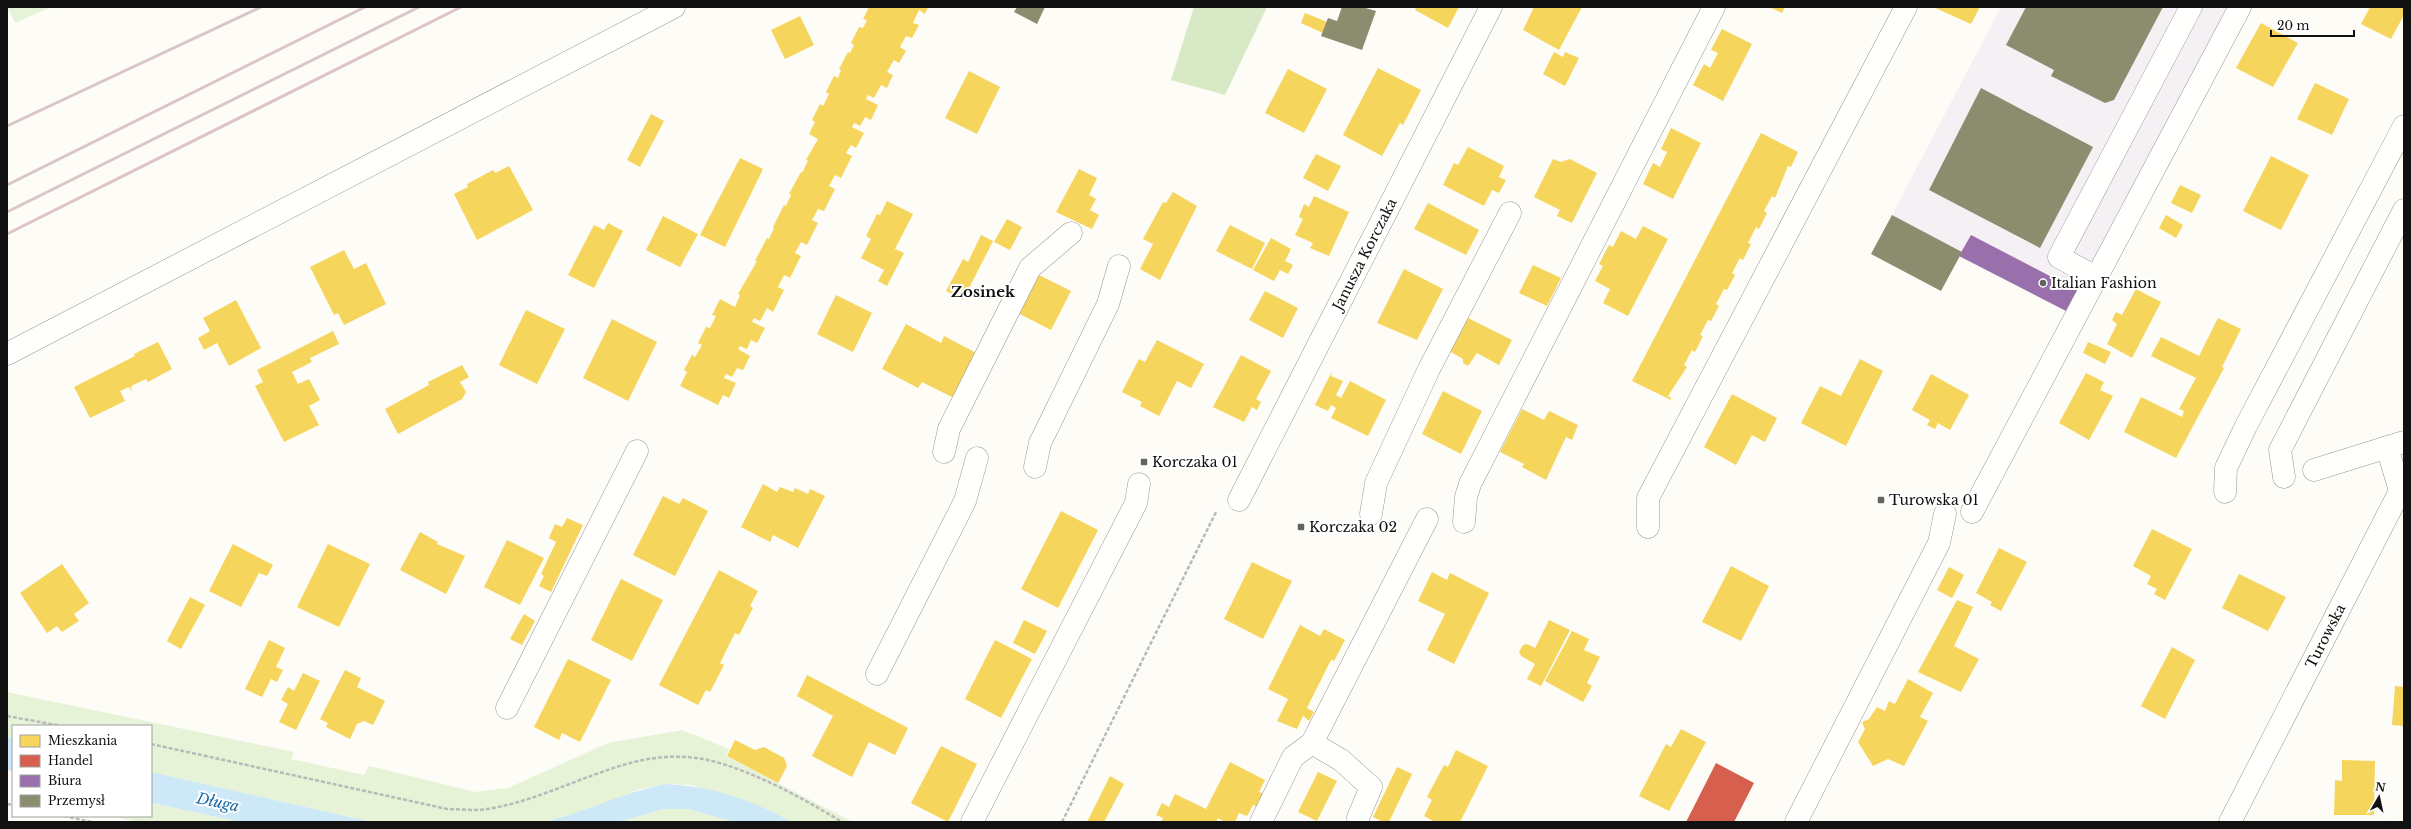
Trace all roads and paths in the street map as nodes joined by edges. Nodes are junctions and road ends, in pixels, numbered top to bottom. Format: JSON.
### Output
{"nodes":[{"id":1,"x":674,"y":7,"type":"edge"},
{"id":2,"x":1491,"y":7,"type":"edge"},
{"id":3,"x":1714,"y":7,"type":"edge"},
{"id":4,"x":1906,"y":7,"type":"edge"},
{"id":5,"x":2191,"y":7,"type":"edge"},
{"id":6,"x":2240,"y":7,"type":"edge"},
{"id":7,"x":2404,"y":126,"type":"edge"},
{"id":8,"x":2404,"y":210,"type":"edge"},
{"id":9,"x":1510,"y":213,"type":"dead end"},
{"id":10,"x":1071,"y":233,"type":"dead end"},
{"id":11,"x":1119,"y":266,"type":"dead end"},
{"id":12,"x":2097,"y":278,"type":"junction"},
{"id":13,"x":7,"y":354,"type":"edge"},
{"id":14,"x":2396,"y":444,"type":"edge"},
{"id":15,"x":637,"y":451,"type":"dead end"},
{"id":16,"x":944,"y":452,"type":"dead end"},
{"id":17,"x":977,"y":458,"type":"dead end"},
{"id":18,"x":1035,"y":467,"type":"dead end"},
{"id":19,"x":2314,"y":470,"type":"dead end"},
{"id":20,"x":2284,"y":477,"type":"dead end"},
{"id":21,"x":1139,"y":484,"type":"dead end"},
{"id":22,"x":2225,"y":492,"type":"dead end"},
{"id":23,"x":1238,"y":500,"type":"dead end"},
{"id":24,"x":1216,"y":512,"type":"dead end"},
{"id":25,"x":1972,"y":512,"type":"dead end"},
{"id":26,"x":1371,"y":514,"type":"dead end"},
{"id":27,"x":1945,"y":514,"type":"dead end"},
{"id":28,"x":1427,"y":519,"type":"dead end"},
{"id":29,"x":1464,"y":522,"type":"dead end"},
{"id":30,"x":1648,"y":527,"type":"dead end"},
{"id":31,"x":877,"y":674,"type":"dead end"},
{"id":32,"x":507,"y":708,"type":"dead end"},
{"id":33,"x":7,"y":716,"type":"edge"},
{"id":34,"x":56,"y":725,"type":"edge"},
{"id":35,"x":1312,"y":743,"type":"junction"},
{"id":36,"x":152,"y":744,"type":"edge"},
{"id":37,"x":69,"y":817,"type":"edge"},
{"id":38,"x":1358,"y":818,"type":"dead end"},
{"id":39,"x":92,"y":822,"type":"edge"},
{"id":40,"x":842,"y":822,"type":"edge"},
{"id":41,"x":972,"y":822,"type":"edge"},
{"id":42,"x":1062,"y":822,"type":"edge"},
{"id":43,"x":1261,"y":822,"type":"edge"},
{"id":44,"x":1796,"y":822,"type":"edge"},
{"id":45,"x":2230,"y":822,"type":"edge"}],
"edges":[{"from":1,"to":13,"type":"street"},
{"from":2,"to":23,"type":"street","name":"Janusza Korczaka"},
{"from":3,"to":29,"type":"street"},
{"from":4,"to":30,"type":"street"},
{"from":5,"to":12,"type":"street"},
{"from":6,"to":12,"type":"street"},
{"from":7,"to":22,"type":"street"},
{"from":8,"to":20,"type":"street"},
{"from":9,"to":26,"type":"street"},
{"from":10,"to":16,"type":"street"},
{"from":11,"to":18,"type":"street"},
{"from":12,"to":25,"type":"street"},
{"from":14,"to":19,"type":"street"},
{"from":14,"to":45,"type":"street","name":"Turowska"},
{"from":15,"to":32,"type":"street"},
{"from":17,"to":31,"type":"street"},
{"from":21,"to":41,"type":"street"},
{"from":24,"to":42,"type":"path"},
{"from":27,"to":44,"type":"street"},
{"from":28,"to":35,"type":"street"},
{"from":33,"to":34,"type":"path"},
{"from":35,"to":38,"type":"street"},
{"from":35,"to":43,"type":"street"},
{"from":36,"to":40,"type":"path"},
{"from":37,"to":39,"type":"path"}]}
